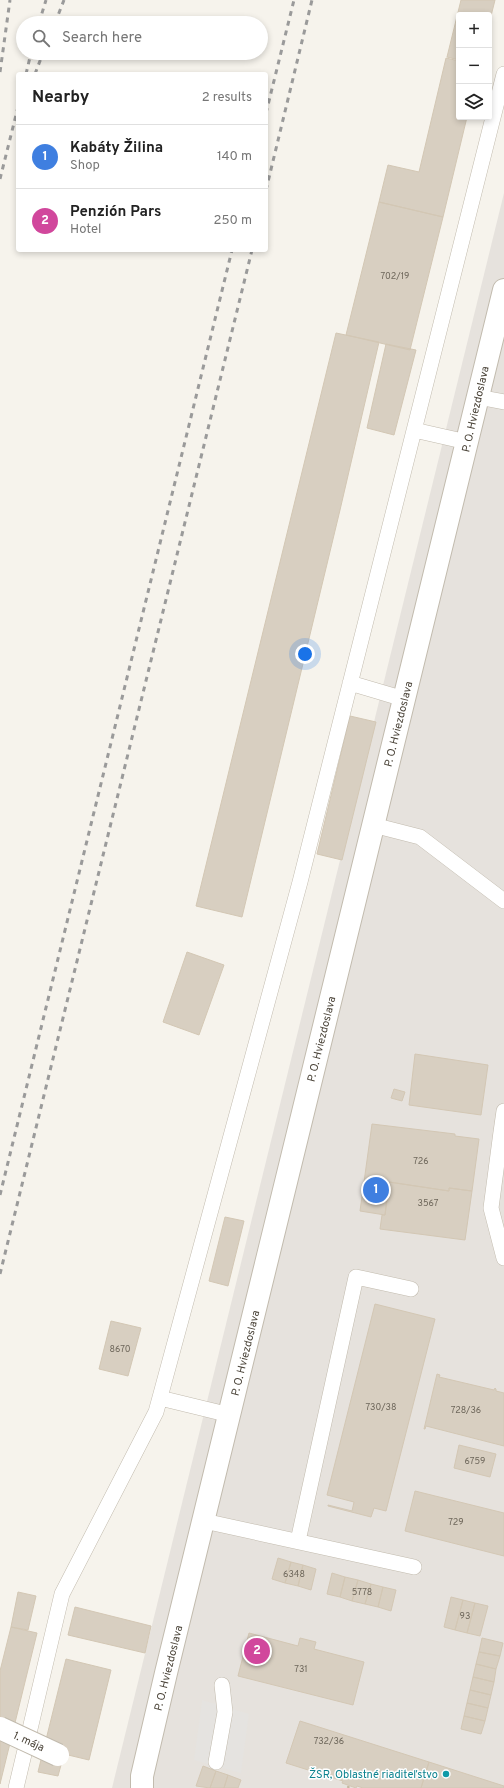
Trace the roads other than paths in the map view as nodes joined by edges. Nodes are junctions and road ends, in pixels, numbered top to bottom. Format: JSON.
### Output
{"nodes":[{"id":1,"x":504,"y":74,"type":"edge"},
{"id":2,"x":504,"y":290,"type":"edge"},
{"id":3,"x":478,"y":397,"type":"junction"},
{"id":4,"x":504,"y":402,"type":"edge"},
{"id":5,"x":414,"y":430,"type":"junction"},
{"id":6,"x":467,"y":442,"type":"junction"},
{"id":7,"x":350,"y":683,"type":"junction"},
{"id":8,"x":404,"y":699,"type":"junction"},
{"id":9,"x":373,"y":825,"type":"junction"},
{"id":10,"x":504,"y":902,"type":"edge"},
{"id":11,"x":504,"y":1111,"type":"edge"},
{"id":12,"x":503,"y":1132,"type":"edge"},
{"id":13,"x":504,"y":1258,"type":"edge"},
{"id":14,"x":411,"y":1289,"type":"dead end"},
{"id":15,"x":160,"y":1398,"type":"junction"},
{"id":16,"x":230,"y":1415,"type":"junction"},
{"id":17,"x":204,"y":1521,"type":"junction"},
{"id":18,"x":298,"y":1541,"type":"junction"},
{"id":19,"x":414,"y":1567,"type":"dead end"},
{"id":20,"x":222,"y":1685,"type":"dead end"},
{"id":21,"x":0,"y":1728,"type":"edge"},
{"id":22,"x":58,"y":1755,"type":"dead end"},
{"id":23,"x":216,"y":1762,"type":"dead end"},
{"id":24,"x":16,"y":1788,"type":"edge"},
{"id":25,"x":142,"y":1788,"type":"edge"}],
"edges":[{"from":1,"to":5,"type":"lane"},
{"from":2,"to":3,"type":"street","name":"P. O. Hviezdoslava"},
{"from":3,"to":4,"type":"lane"},
{"from":3,"to":6,"type":"street","name":"P. O. Hviezdoslava"},
{"from":5,"to":6,"type":"lane"},
{"from":5,"to":7,"type":"lane"},
{"from":6,"to":8,"type":"street","name":"P. O. Hviezdoslava"},
{"from":7,"to":8,"type":"lane"},
{"from":7,"to":15,"type":"lane"},
{"from":8,"to":9,"type":"street","name":"P. O. Hviezdoslava"},
{"from":9,"to":10,"type":"lane"},
{"from":9,"to":16,"type":"street","name":"P. O. Hviezdoslava"},
{"from":11,"to":12,"type":"lane"},
{"from":12,"to":13,"type":"lane"},
{"from":14,"to":18,"type":"lane"},
{"from":15,"to":16,"type":"lane"},
{"from":15,"to":24,"type":"lane"},
{"from":16,"to":17,"type":"street","name":"P. O. Hviezdoslava"},
{"from":17,"to":18,"type":"lane"},
{"from":17,"to":25,"type":"street","name":"P. O. Hviezdoslava"},
{"from":18,"to":19,"type":"lane"},
{"from":20,"to":23,"type":"lane"},
{"from":21,"to":22,"type":"street","name":"1. mája","bridge":true}]}
